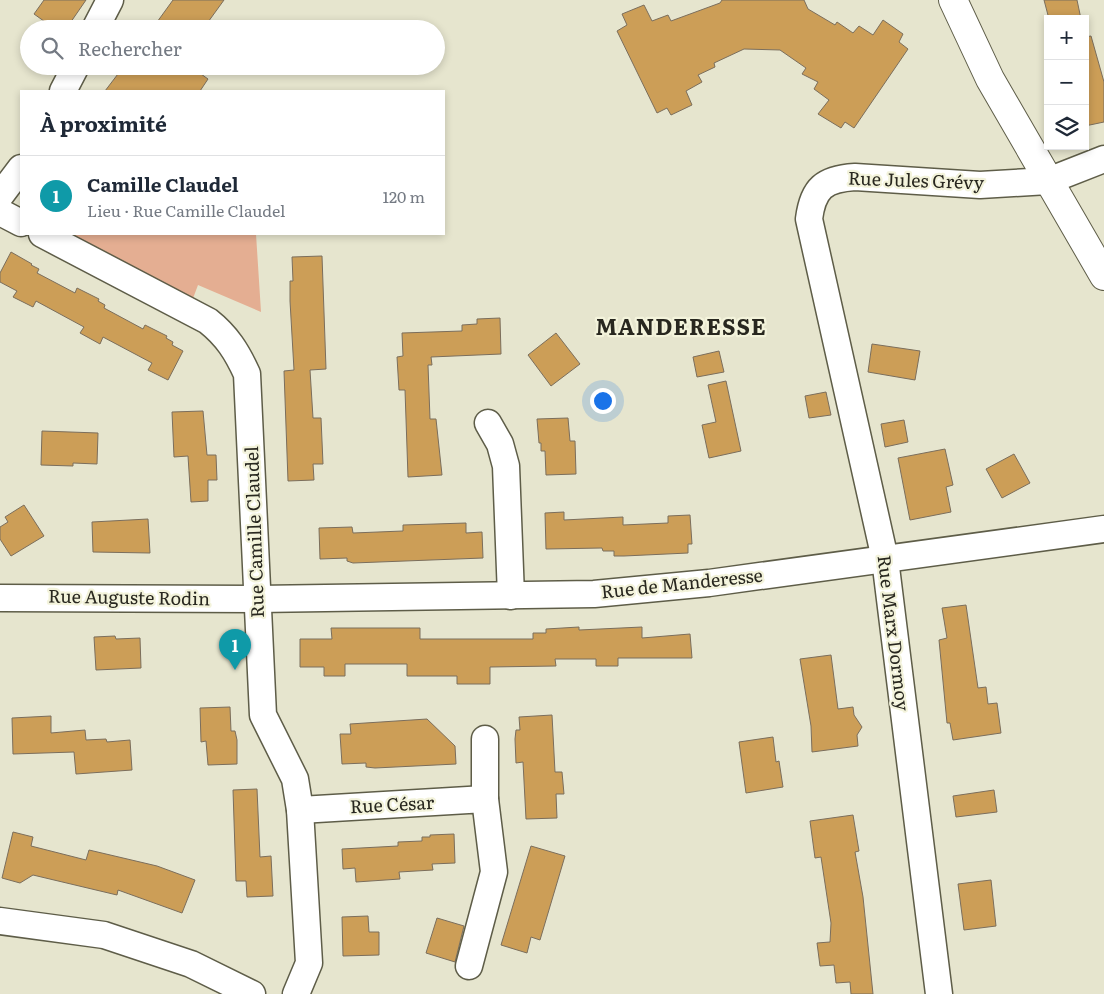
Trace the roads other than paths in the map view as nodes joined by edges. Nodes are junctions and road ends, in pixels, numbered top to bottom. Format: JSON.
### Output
{"nodes":[{"id":1,"x":110,"y":0,"type":"edge"},
{"id":2,"x":954,"y":0,"type":"edge"},
{"id":3,"x":100,"y":20,"type":"edge"},
{"id":4,"x":71,"y":75,"type":"edge"},
{"id":5,"x":64,"y":90,"type":"edge"},
{"id":6,"x":1104,"y":159,"type":"edge"},
{"id":7,"x":20,"y":169,"type":"edge"},
{"id":8,"x":1048,"y":181,"type":"junction"},
{"id":9,"x":0,"y":196,"type":"edge"},
{"id":10,"x":0,"y":212,"type":"edge"},
{"id":11,"x":20,"y":222,"type":"edge"},
{"id":12,"x":44,"y":235,"type":"edge"},
{"id":13,"x":1104,"y":276,"type":"edge"},
{"id":14,"x":823,"y":277,"type":"joint"},
{"id":15,"x":488,"y":424,"type":"dead end"},
{"id":16,"x":1104,"y":529,"type":"edge"},
{"id":17,"x":885,"y":558,"type":"junction"},
{"id":18,"x":511,"y":596,"type":"junction"},
{"id":19,"x":0,"y":598,"type":"edge"},
{"id":20,"x":258,"y":599,"type":"junction"},
{"id":21,"x":486,"y":738,"type":"dead end"},
{"id":22,"x":484,"y":800,"type":"junction"},
{"id":23,"x":300,"y":810,"type":"junction"},
{"id":24,"x":0,"y":921,"type":"edge"},
{"id":25,"x":470,"y":966,"type":"dead end"},
{"id":26,"x":252,"y":994,"type":"edge"},
{"id":27,"x":296,"y":994,"type":"edge"},
{"id":28,"x":939,"y":994,"type":"edge"}],
"edges":[{"from":1,"to":3,"type":"street"},
{"from":2,"to":8,"type":"street"},
{"from":4,"to":5,"type":"street"},
{"from":6,"to":8,"type":"street","name":"Rue Jules Grévy"},
{"from":7,"to":9,"type":"street"},
{"from":8,"to":13,"type":"street"},
{"from":8,"to":14,"type":"street","name":"Rue Jules Grévy"},
{"from":10,"to":11,"type":"street"},
{"from":12,"to":20,"type":"street","name":"Rue Camille Claudel"},
{"from":14,"to":17,"type":"street","name":"Rue Marx Dormoy"},
{"from":15,"to":18,"type":"street"},
{"from":16,"to":17,"type":"street","name":"Rue de Manderesse"},
{"from":17,"to":18,"type":"street","name":"Rue de Manderesse"},
{"from":17,"to":28,"type":"street","name":"Rue Marx Dormoy"},
{"from":18,"to":20,"type":"street","name":"Rue de Manderesse"},
{"from":19,"to":20,"type":"street","name":"Rue Auguste Rodin"},
{"from":20,"to":23,"type":"street","name":"Rue Camille Claudel"},
{"from":21,"to":22,"type":"street"},
{"from":22,"to":23,"type":"street","name":"Rue César"},
{"from":22,"to":25,"type":"street"},
{"from":23,"to":27,"type":"street","name":"Rue Camille Claudel"},
{"from":24,"to":26,"type":"street"}]}
